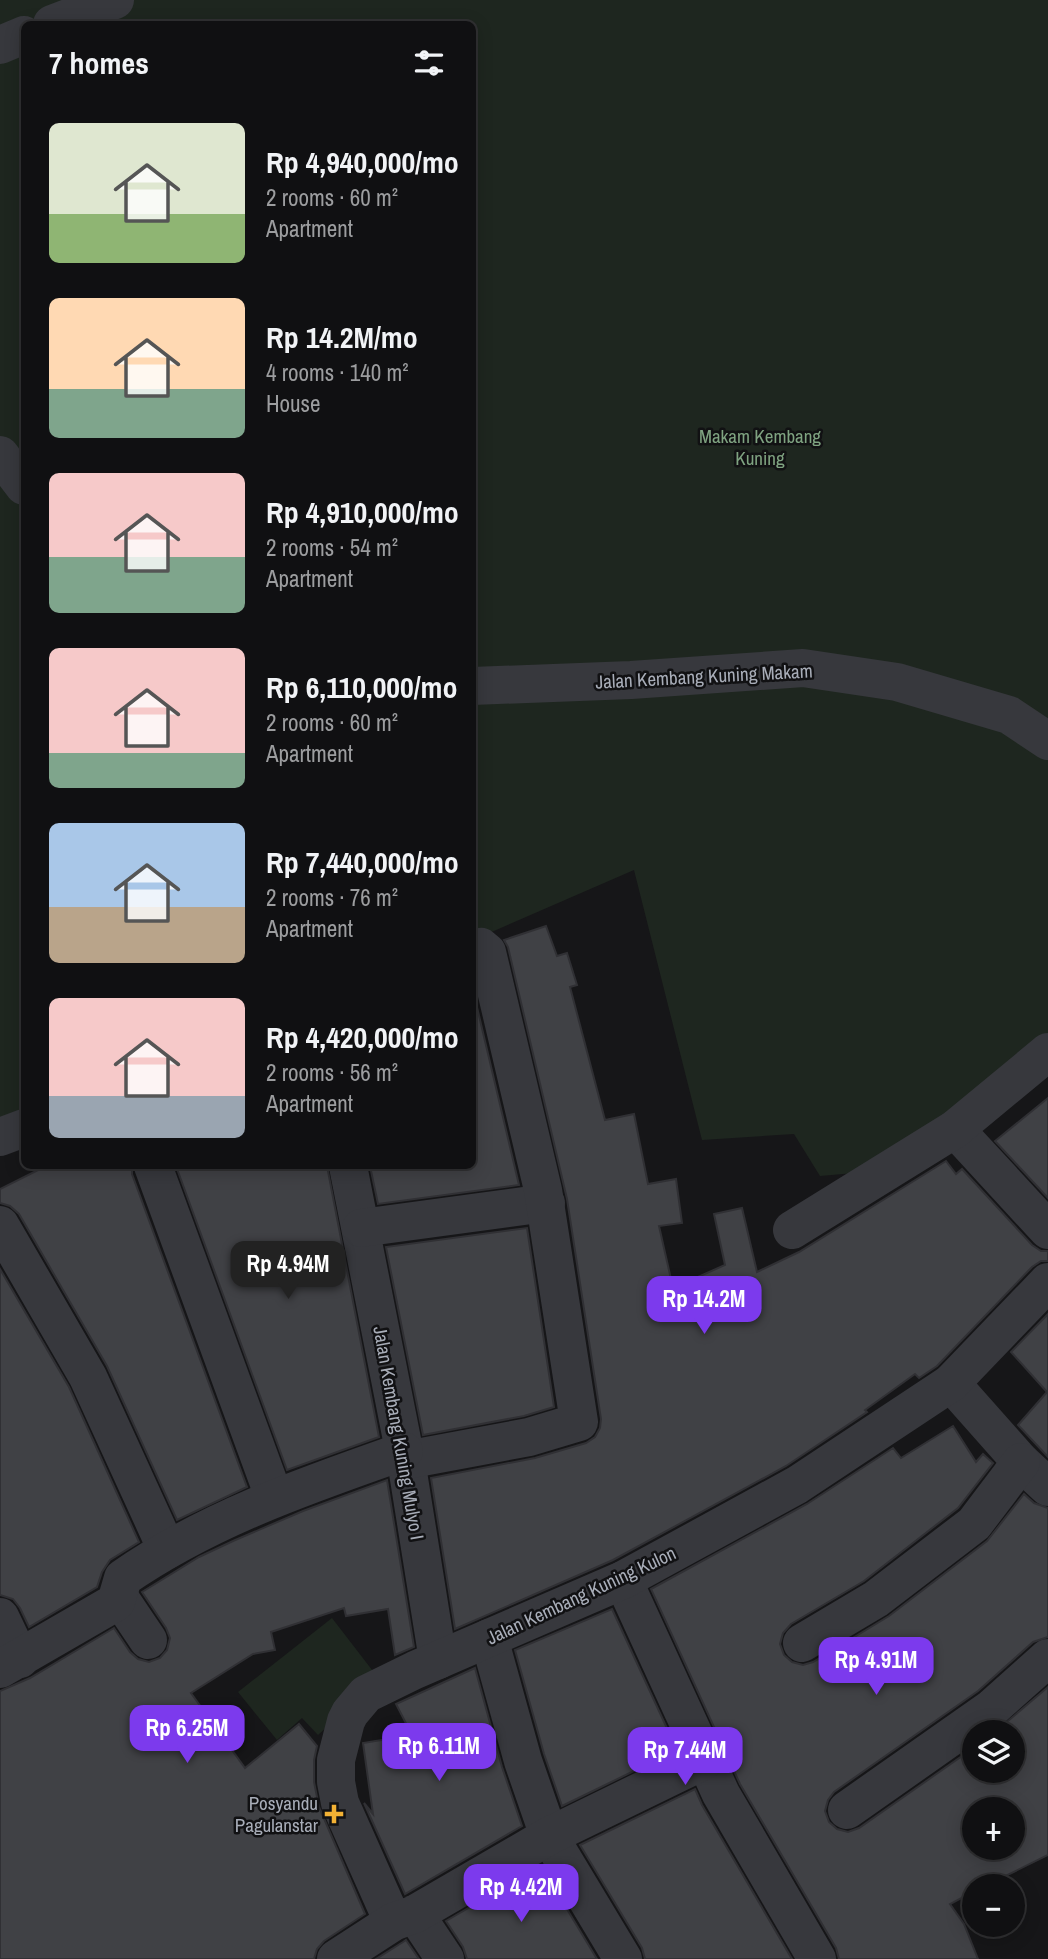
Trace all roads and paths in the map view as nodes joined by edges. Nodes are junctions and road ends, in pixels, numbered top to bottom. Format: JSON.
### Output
{"nodes":[{"id":1,"x":115,"y":0,"type":"edge"},
{"id":2,"x":60,"y":21,"type":"edge"},
{"id":3,"x":21,"y":36,"type":"edge"},
{"id":4,"x":0,"y":45,"type":"edge"},
{"id":5,"x":0,"y":455,"type":"edge"},
{"id":6,"x":21,"y":482,"type":"edge"},
{"id":7,"x":476,"y":686,"type":"edge"},
{"id":8,"x":1048,"y":741,"type":"edge"},
{"id":9,"x":476,"y":949,"type":"edge"},
{"id":10,"x":1048,"y":1052,"type":"edge"},
{"id":11,"x":21,"y":1129,"type":"edge"},
{"id":12,"x":954,"y":1129,"type":"junction"},
{"id":13,"x":0,"y":1137,"type":"edge"},
{"id":14,"x":154,"y":1169,"type":"edge"},
{"id":15,"x":349,"y":1169,"type":"edge"},
{"id":16,"x":545,"y":1203,"type":"junction"},
{"id":17,"x":0,"y":1225,"type":"edge"},
{"id":18,"x":361,"y":1228,"type":"junction"},
{"id":19,"x":792,"y":1230,"type":"dead end"},
{"id":20,"x":1048,"y":1230,"type":"edge"},
{"id":21,"x":1048,"y":1282,"type":"edge"},
{"id":22,"x":951,"y":1383,"type":"junction"},
{"id":23,"x":405,"y":1456,"type":"junction"},
{"id":24,"x":1035,"y":1474,"type":"edge"},
{"id":25,"x":274,"y":1497,"type":"junction"},
{"id":26,"x":167,"y":1550,"type":"junction"},
{"id":27,"x":623,"y":1580,"type":"junction"},
{"id":28,"x":119,"y":1597,"type":"junction"},
{"id":29,"x":0,"y":1617,"type":"edge"},
{"id":30,"x":489,"y":1638,"type":"junction"},
{"id":31,"x":148,"y":1640,"type":"dead end"},
{"id":32,"x":802,"y":1643,"type":"dead end"},
{"id":33,"x":1048,"y":1658,"type":"edge"},
{"id":34,"x":438,"y":1660,"type":"junction"},
{"id":35,"x":10,"y":1664,"type":"edge"},
{"id":36,"x":705,"y":1760,"type":"junction"},
{"id":37,"x":847,"y":1810,"type":"dead end"},
{"id":38,"x":549,"y":1836,"type":"junction"},
{"id":39,"x":404,"y":1918,"type":"junction"},
{"id":40,"x":336,"y":1959,"type":"edge"},
{"id":41,"x":445,"y":1959,"type":"edge"},
{"id":42,"x":623,"y":1959,"type":"edge"},
{"id":43,"x":817,"y":1959,"type":"edge"}],
"edges":[{"from":1,"to":2,"type":"street"},
{"from":3,"to":4,"type":"street"},
{"from":5,"to":6,"type":"street"},
{"from":7,"to":8,"type":"street","name":"Jalan Kembang Kuning Makam"},
{"from":9,"to":16,"type":"street"},
{"from":10,"to":12,"type":"street"},
{"from":11,"to":13,"type":"street"},
{"from":12,"to":19,"type":"street"},
{"from":12,"to":20,"type":"street"},
{"from":14,"to":25,"type":"street"},
{"from":15,"to":18,"type":"street","name":"Jalan Kembang Kuning Mulyo I"},
{"from":16,"to":18,"type":"street"},
{"from":16,"to":23,"type":"street"},
{"from":17,"to":26,"type":"street"},
{"from":18,"to":23,"type":"street","name":"Jalan Kembang Kuning Mulyo I"},
{"from":21,"to":22,"type":"street","name":"Jalan Kembang Kuning Kulon"},
{"from":22,"to":24,"type":"street"},
{"from":22,"to":27,"type":"street","name":"Jalan Kembang Kuning Kulon"},
{"from":23,"to":25,"type":"street"},
{"from":23,"to":34,"type":"street","name":"Jalan Kembang Kuning Mulyo I"},
{"from":24,"to":32,"type":"street"},
{"from":25,"to":26,"type":"street"},
{"from":26,"to":28,"type":"street"},
{"from":27,"to":30,"type":"street","name":"Jalan Kembang Kuning Kulon"},
{"from":27,"to":36,"type":"street"},
{"from":28,"to":31,"type":"street"},
{"from":28,"to":35,"type":"street"},
{"from":29,"to":35,"type":"street"},
{"from":30,"to":34,"type":"street","name":"Jalan Kembang Kuning Kulon"},
{"from":30,"to":38,"type":"street"},
{"from":33,"to":37,"type":"street"},
{"from":34,"to":39,"type":"street","name":"Jalan Kembang Kuning Kulon"},
{"from":36,"to":38,"type":"street"},
{"from":36,"to":43,"type":"street"},
{"from":38,"to":39,"type":"street"},
{"from":38,"to":42,"type":"street"},
{"from":39,"to":40,"type":"street"},
{"from":39,"to":41,"type":"street","name":"Jalan Kembang Kuning Kulon"}]}
